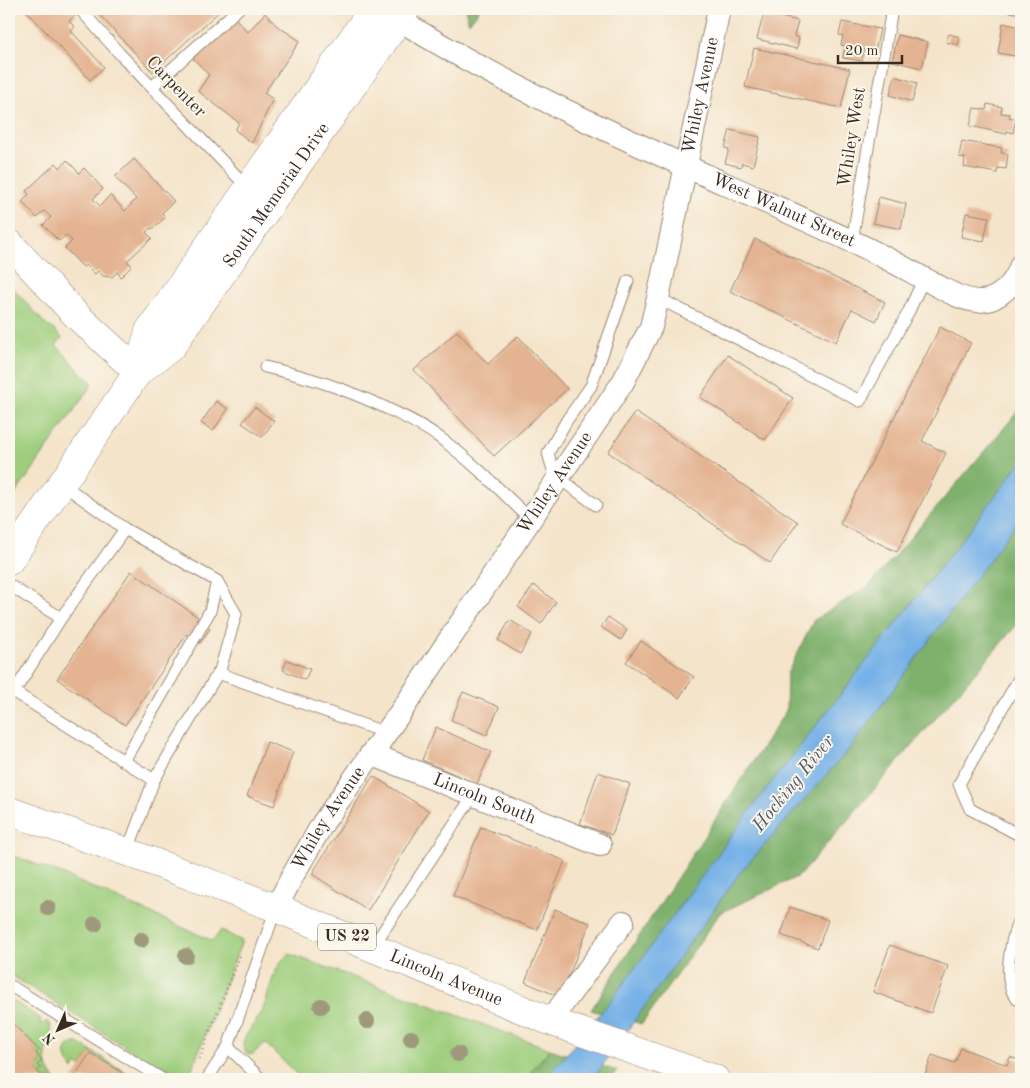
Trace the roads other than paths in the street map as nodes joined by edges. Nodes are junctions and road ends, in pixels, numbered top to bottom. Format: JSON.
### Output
{"nodes":[{"id":1,"x":80,"y":9,"type":"edge"},
{"id":2,"x":238,"y":9,"type":"edge"},
{"id":3,"x":372,"y":9,"type":"edge"},
{"id":4,"x":719,"y":9,"type":"edge"},
{"id":5,"x":892,"y":9,"type":"edge"},
{"id":6,"x":402,"y":14,"type":"edge"},
{"id":7,"x":152,"y":88,"type":"junction"},
{"id":8,"x":686,"y":167,"type":"junction"},
{"id":9,"x":248,"y":188,"type":"junction"},
{"id":10,"x":852,"y":241,"type":"junction"},
{"id":11,"x":9,"y":243,"type":"edge"},
{"id":12,"x":1021,"y":265,"type":"edge"},
{"id":13,"x":924,"y":278,"type":"junction"},
{"id":14,"x":628,"y":281,"type":"dead end"},
{"id":15,"x":658,"y":298,"type":"junction"},
{"id":16,"x":265,"y":366,"type":"dead end"},
{"id":17,"x":138,"y":372,"type":"junction"},
{"id":18,"x":561,"y":477,"type":"junction"},
{"id":19,"x":62,"y":484,"type":"junction"},
{"id":20,"x":596,"y":505,"type":"dead end"},
{"id":21,"x":531,"y":520,"type":"junction"},
{"id":22,"x":125,"y":529,"type":"junction"},
{"id":23,"x":9,"y":560,"type":"edge"},
{"id":24,"x":217,"y":581,"type":"junction"},
{"id":25,"x":9,"y":585,"type":"edge"},
{"id":26,"x":61,"y":618,"type":"junction"},
{"id":27,"x":219,"y":674,"type":"junction"},
{"id":28,"x":1021,"y":675,"type":"edge"},
{"id":29,"x":386,"y":733,"type":"junction"},
{"id":30,"x":371,"y":754,"type":"junction"},
{"id":31,"x":124,"y":761,"type":"junction"},
{"id":32,"x":154,"y":780,"type":"junction"},
{"id":33,"x":474,"y":794,"type":"junction"},
{"id":34,"x":9,"y":811,"type":"edge"},
{"id":35,"x":1021,"y":836,"type":"edge"},
{"id":36,"x":600,"y":845,"type":"dead end"},
{"id":37,"x":127,"y":852,"type":"junction"},
{"id":38,"x":276,"y":908,"type":"junction"},
{"id":39,"x":1021,"y":915,"type":"edge"},
{"id":40,"x":623,"y":922,"type":"dead end"},
{"id":41,"x":372,"y":948,"type":"junction"},
{"id":42,"x":9,"y":985,"type":"edge"},
{"id":43,"x":1021,"y":1002,"type":"edge"},
{"id":44,"x":557,"y":1024,"type":"junction"},
{"id":45,"x":228,"y":1047,"type":"junction"},
{"id":46,"x":162,"y":1079,"type":"edge"},
{"id":47,"x":207,"y":1079,"type":"edge"},
{"id":48,"x":260,"y":1079,"type":"edge"},
{"id":49,"x":715,"y":1079,"type":"edge"}],
"edges":[{"from":1,"to":7,"type":"lane","name":"Carpenter"},
{"from":2,"to":7,"type":"lane"},
{"from":3,"to":9,"type":"main road","name":"South Memorial Drive"},
{"from":4,"to":8,"type":"street","name":"Whiley Avenue"},
{"from":5,"to":10,"type":"lane","name":"Whiley West"},
{"from":6,"to":8,"type":"street","name":"West Walnut Street"},
{"from":6,"to":17,"type":"main road","name":"South Memorial Drive"},
{"from":7,"to":9,"type":"lane","name":"Carpenter"},
{"from":8,"to":10,"type":"street","name":"West Walnut Street"},
{"from":8,"to":15,"type":"street","name":"Whiley Avenue"},
{"from":9,"to":17,"type":"main road","name":"South Memorial Drive"},
{"from":10,"to":13,"type":"street","name":"West Walnut Street"},
{"from":11,"to":17,"type":"main road"},
{"from":12,"to":13,"type":"street","name":"West Walnut Street"},
{"from":13,"to":15,"type":"lane"},
{"from":14,"to":18,"type":"lane"},
{"from":15,"to":18,"type":"street","name":"Whiley Avenue"},
{"from":16,"to":21,"type":"lane"},
{"from":17,"to":19,"type":"main road","name":"South Memorial Drive"},
{"from":18,"to":20,"type":"lane"},
{"from":18,"to":21,"type":"street","name":"Whiley Avenue"},
{"from":19,"to":22,"type":"lane"},
{"from":19,"to":23,"type":"main road","name":"South Memorial Drive"},
{"from":21,"to":29,"type":"street","name":"Whiley Avenue"},
{"from":22,"to":24,"type":"lane"},
{"from":22,"to":26,"type":"lane"},
{"from":24,"to":27,"type":"lane"},
{"from":24,"to":31,"type":"lane"},
{"from":25,"to":26,"type":"lane"},
{"from":26,"to":31,"type":"lane"},
{"from":27,"to":29,"type":"lane"},
{"from":27,"to":32,"type":"lane"},
{"from":28,"to":35,"type":"lane"},
{"from":29,"to":30,"type":"street","name":"Whiley Avenue"},
{"from":30,"to":33,"type":"street","name":"Lincoln South"},
{"from":30,"to":38,"type":"street","name":"Whiley Avenue"},
{"from":31,"to":32,"type":"lane"},
{"from":32,"to":37,"type":"lane"},
{"from":33,"to":36,"type":"street","name":"Lincoln South"},
{"from":33,"to":41,"type":"lane"},
{"from":34,"to":37,"type":"main road","name":"Lincoln Avenue","number":"US 22"},
{"from":37,"to":38,"type":"main road","name":"Lincoln Avenue","number":"US 22"},
{"from":38,"to":41,"type":"main road","name":"Lincoln Avenue","number":"US 22"},
{"from":38,"to":45,"type":"lane"},
{"from":39,"to":43,"type":"lane"},
{"from":40,"to":44,"type":"street"},
{"from":41,"to":44,"type":"main road","name":"Lincoln Avenue","number":"US 22"},
{"from":42,"to":46,"type":"lane"},
{"from":44,"to":49,"type":"main road","name":"Lincoln Avenue","number":"US 22"},
{"from":45,"to":47,"type":"lane"},
{"from":45,"to":48,"type":"lane"}]}
